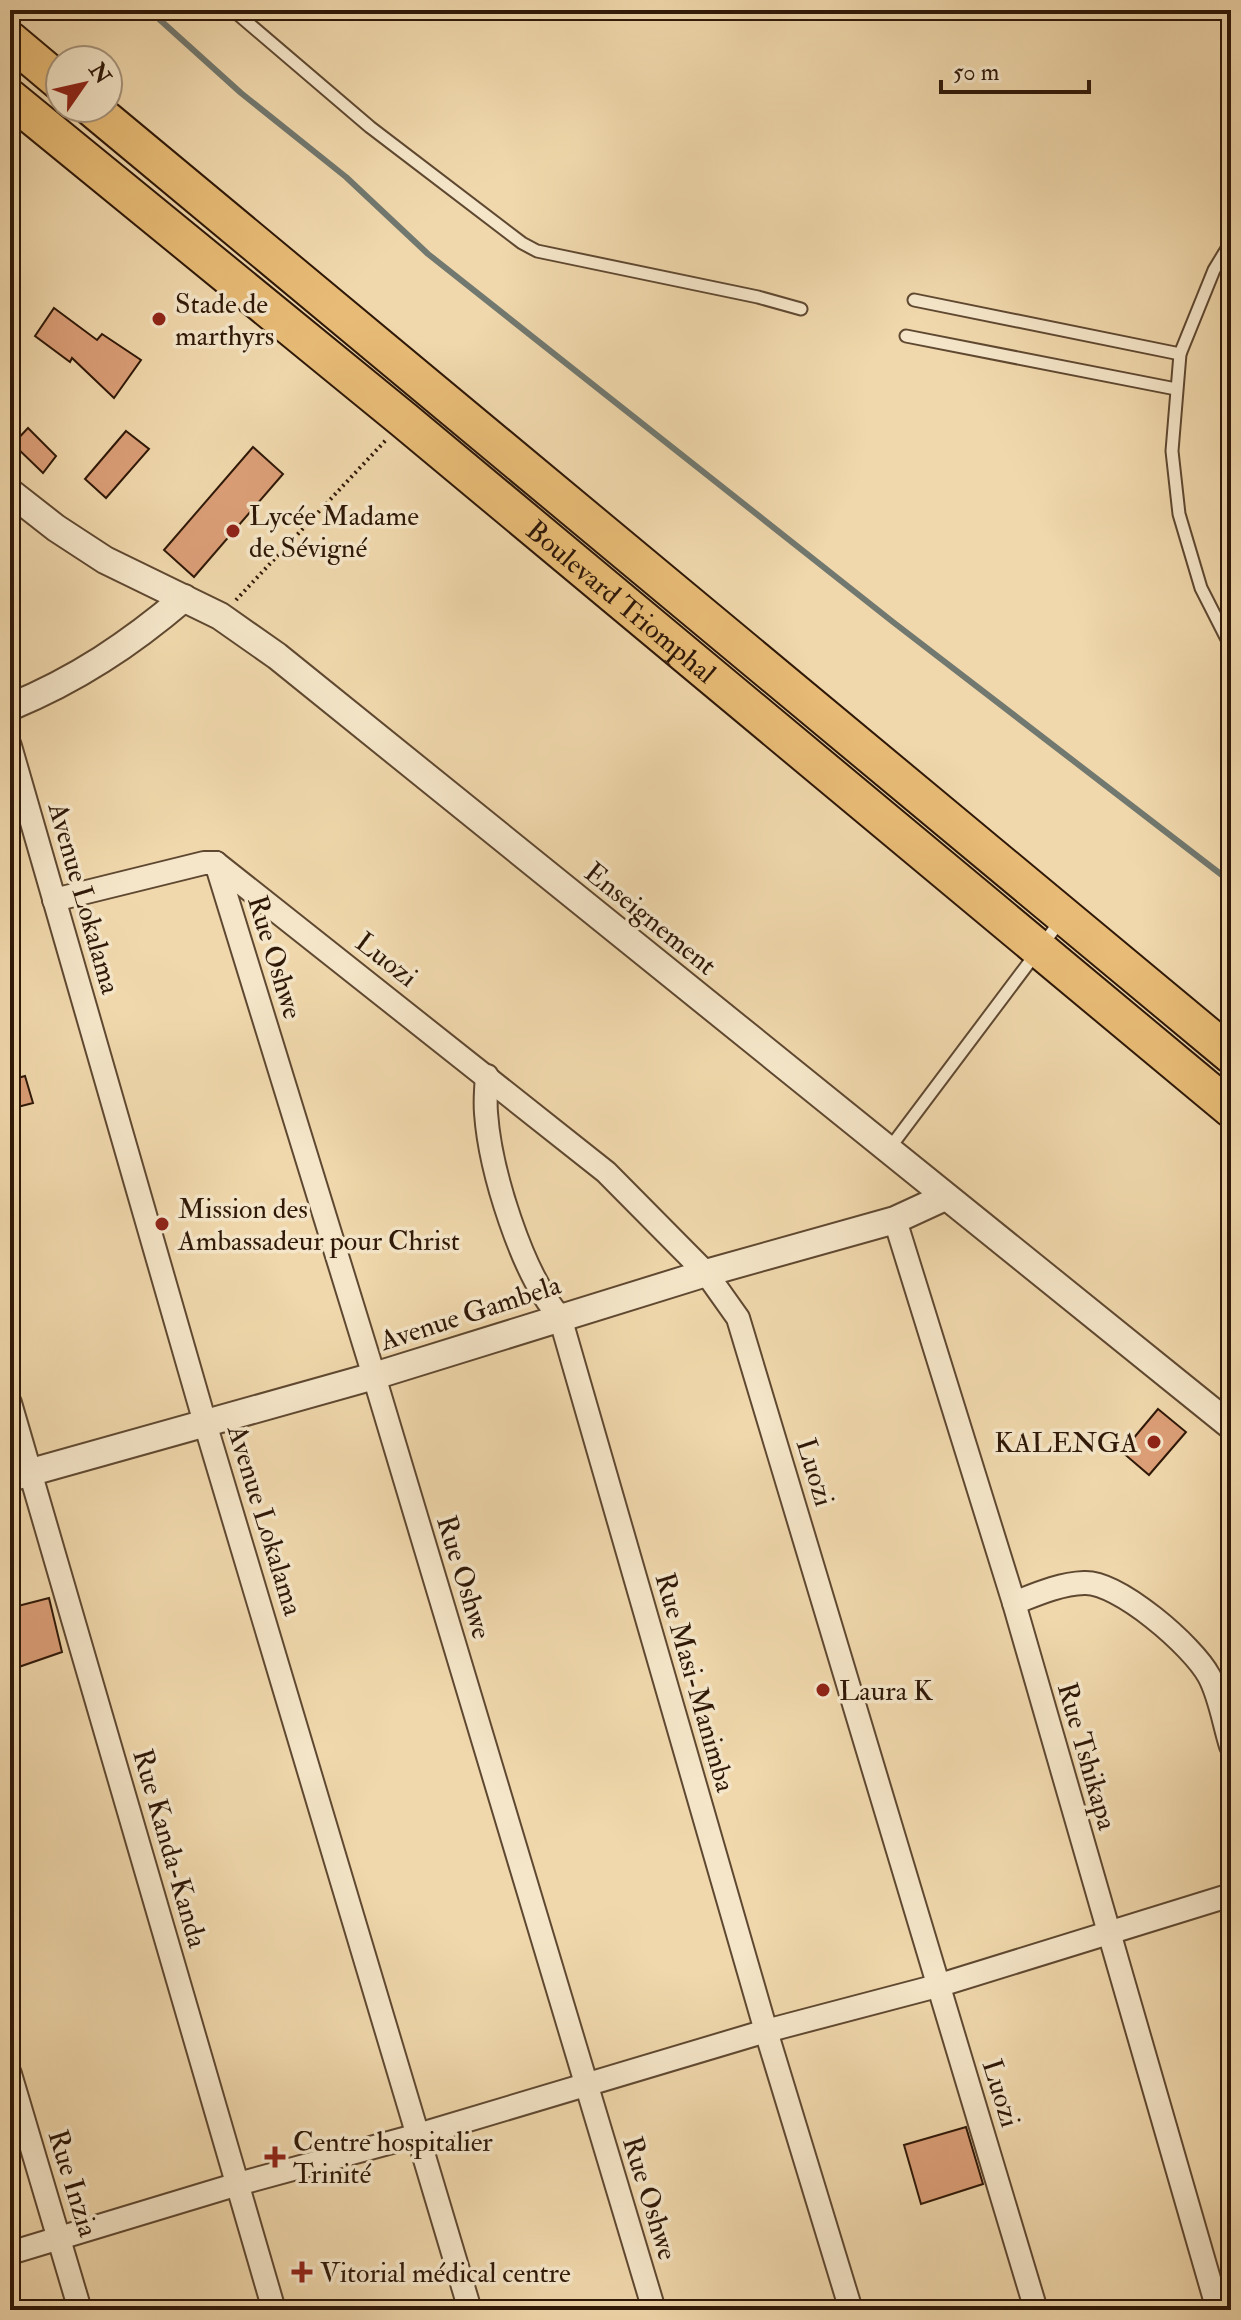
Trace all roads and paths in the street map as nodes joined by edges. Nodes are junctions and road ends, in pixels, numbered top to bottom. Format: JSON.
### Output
{"nodes":[{"id":1,"x":233,"y":10,"type":"edge"},
{"id":2,"x":10,"y":40,"type":"edge"},
{"id":3,"x":44,"y":69,"type":"edge"},
{"id":4,"x":10,"y":98,"type":"edge"},
{"id":5,"x":111,"y":124,"type":"edge"},
{"id":6,"x":1231,"y":242,"type":"edge"},
{"id":7,"x":914,"y":300,"type":"dead end"},
{"id":8,"x":801,"y":309,"type":"dead end"},
{"id":9,"x":906,"y":336,"type":"dead end"},
{"id":10,"x":1180,"y":354,"type":"junction"},
{"id":11,"x":1176,"y":389,"type":"junction"},
{"id":12,"x":404,"y":420,"type":"junction"},
{"id":13,"x":10,"y":492,"type":"edge"},
{"id":14,"x":184,"y":598,"type":"junction"},
{"id":15,"x":220,"y":616,"type":"junction"},
{"id":16,"x":1231,"y":647,"type":"edge"},
{"id":17,"x":10,"y":707,"type":"edge"},
{"id":18,"x":10,"y":746,"type":"edge"},
{"id":19,"x":216,"y":863,"type":"junction"},
{"id":20,"x":54,"y":900,"type":"junction"},
{"id":21,"x":1064,"y":916,"type":"junction"},
{"id":22,"x":1039,"y":949,"type":"junction"},
{"id":23,"x":1231,"y":1055,"type":"edge"},
{"id":24,"x":487,"y":1076,"type":"junction"},
{"id":25,"x":1231,"y":1109,"type":"edge"},
{"id":26,"x":888,"y":1151,"type":"junction"},
{"id":27,"x":945,"y":1197,"type":"junction"},
{"id":28,"x":895,"y":1220,"type":"junction"},
{"id":29,"x":706,"y":1273,"type":"junction"},
{"id":30,"x":560,"y":1317,"type":"junction"},
{"id":31,"x":374,"y":1376,"type":"junction"},
{"id":32,"x":10,"y":1403,"type":"edge"},
{"id":33,"x":205,"y":1423,"type":"junction"},
{"id":34,"x":1231,"y":1426,"type":"edge"},
{"id":35,"x":20,"y":1474,"type":"edge"},
{"id":36,"x":1014,"y":1603,"type":"junction"},
{"id":37,"x":1231,"y":1746,"type":"edge"},
{"id":38,"x":1231,"y":1895,"type":"edge"},
{"id":39,"x":1107,"y":1933,"type":"junction"},
{"id":40,"x":937,"y":1986,"type":"junction"},
{"id":41,"x":766,"y":2031,"type":"junction"},
{"id":42,"x":10,"y":2074,"type":"edge"},
{"id":43,"x":585,"y":2084,"type":"junction"},
{"id":44,"x":418,"y":2135,"type":"junction"},
{"id":45,"x":238,"y":2184,"type":"junction"},
{"id":46,"x":59,"y":2238,"type":"junction"},
{"id":47,"x":10,"y":2253,"type":"edge"},
{"id":48,"x":80,"y":2310,"type":"edge"},
{"id":49,"x":274,"y":2310,"type":"edge"},
{"id":50,"x":470,"y":2310,"type":"edge"},
{"id":51,"x":654,"y":2310,"type":"edge"},
{"id":52,"x":851,"y":2310,"type":"edge"},
{"id":53,"x":1036,"y":2310,"type":"edge"},
{"id":54,"x":1218,"y":2310,"type":"edge"}],
"edges":[{"from":1,"to":8,"type":"lane"},
{"from":2,"to":3,"type":"highway"},
{"from":4,"to":12,"type":"highway","name":"Boulevard Triomphal"},
{"from":5,"to":21,"type":"highway","name":"Boulevard Triomphal"},
{"from":6,"to":10,"type":"lane"},
{"from":7,"to":10,"type":"lane"},
{"from":9,"to":11,"type":"lane"},
{"from":10,"to":11,"type":"lane"},
{"from":11,"to":16,"type":"lane"},
{"from":12,"to":15,"type":"path"},
{"from":12,"to":22,"type":"highway","name":"Boulevard Triomphal"},
{"from":13,"to":14,"type":"street","name":"Enseignement"},
{"from":14,"to":15,"type":"street","name":"Enseignement"},
{"from":14,"to":17,"type":"street"},
{"from":15,"to":26,"type":"street","name":"Enseignement"},
{"from":18,"to":20,"type":"street","name":"Avenue Lokalama"},
{"from":19,"to":20,"type":"street"},
{"from":19,"to":24,"type":"street","name":"Luozi"},
{"from":19,"to":31,"type":"street","name":"Rue Oshwe"},
{"from":20,"to":33,"type":"street","name":"Avenue Lokalama"},
{"from":21,"to":22,"type":"lane"},
{"from":21,"to":23,"type":"highway","name":"Boulevard Triomphal"},
{"from":22,"to":25,"type":"highway","name":"Boulevard Triomphal"},
{"from":22,"to":26,"type":"lane"},
{"from":24,"to":29,"type":"street","name":"Luozi"},
{"from":24,"to":30,"type":"street","name":"Rue Masi-Manimba"},
{"from":26,"to":27,"type":"street","name":"Enseignement"},
{"from":27,"to":28,"type":"street","name":"Avenue Gambela"},
{"from":27,"to":34,"type":"street","name":"Enseignement"},
{"from":28,"to":29,"type":"street","name":"Avenue Gambela"},
{"from":28,"to":36,"type":"street","name":"Rue Tshikapa"},
{"from":29,"to":30,"type":"street","name":"Avenue Gambela"},
{"from":29,"to":40,"type":"street","name":"Luozi"},
{"from":30,"to":31,"type":"street","name":"Avenue Gambela"},
{"from":30,"to":41,"type":"street","name":"Rue Masi-Manimba"},
{"from":31,"to":33,"type":"street","name":"Avenue Gambela"},
{"from":31,"to":43,"type":"street","name":"Rue Oshwe"},
{"from":32,"to":35,"type":"street","name":"Rue Kanda-Kanda"},
{"from":33,"to":35,"type":"street","name":"Avenue Gambela"},
{"from":33,"to":44,"type":"street","name":"Avenue Lokalama"},
{"from":35,"to":45,"type":"street","name":"Rue Kanda-Kanda"},
{"from":36,"to":37,"type":"street"},
{"from":36,"to":39,"type":"street","name":"Rue Tshikapa"},
{"from":38,"to":39,"type":"street"},
{"from":39,"to":40,"type":"street"},
{"from":39,"to":54,"type":"street","name":"Rue Tshikapa"},
{"from":40,"to":41,"type":"street"},
{"from":40,"to":53,"type":"street","name":"Luozi"},
{"from":41,"to":43,"type":"street"},
{"from":41,"to":52,"type":"street","name":"Rue Masi-Manimba"},
{"from":42,"to":46,"type":"street","name":"Rue Inzia"},
{"from":43,"to":44,"type":"street"},
{"from":43,"to":51,"type":"street","name":"Rue Oshwe"},
{"from":44,"to":45,"type":"street"},
{"from":44,"to":50,"type":"street","name":"Avenue Lokalama"},
{"from":45,"to":46,"type":"street"},
{"from":45,"to":49,"type":"street","name":"Rue Kanda-Kanda"},
{"from":46,"to":47,"type":"street"},
{"from":46,"to":48,"type":"street","name":"Rue Inzia"}]}
